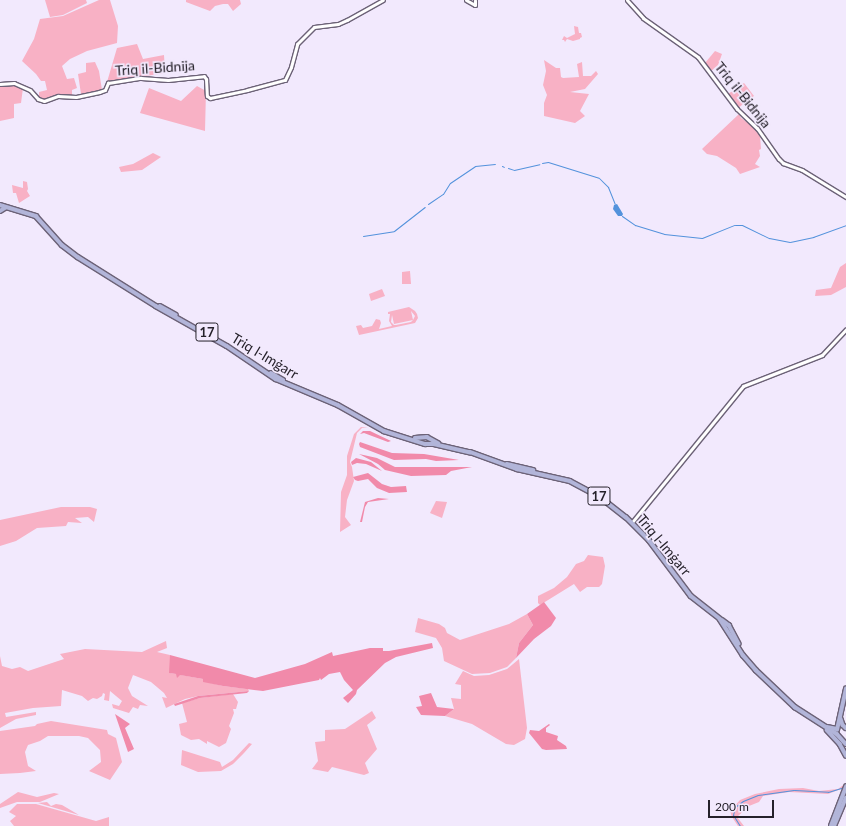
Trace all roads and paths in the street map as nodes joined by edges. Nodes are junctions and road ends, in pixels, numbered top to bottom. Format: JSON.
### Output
{"nodes":[{"id":1,"x":383,"y":0,"type":"edge"},
{"id":2,"x":466,"y":0,"type":"edge"},
{"id":3,"x":475,"y":0,"type":"edge"},
{"id":4,"x":628,"y":0,"type":"edge"},
{"id":5,"x":0,"y":84,"type":"edge"},
{"id":6,"x":846,"y":197,"type":"edge"},
{"id":7,"x":0,"y":204,"type":"edge"},
{"id":8,"x":6,"y":208,"type":"junction"},
{"id":9,"x":0,"y":211,"type":"edge"},
{"id":10,"x":846,"y":329,"type":"edge"},
{"id":11,"x":423,"y":438,"type":"junction"},
{"id":12,"x":429,"y":439,"type":"junction"},
{"id":13,"x":425,"y":443,"type":"junction"},
{"id":14,"x":632,"y":521,"type":"junction"},
{"id":15,"x":727,"y":624,"type":"junction"},
{"id":16,"x":730,"y":634,"type":"junction"},
{"id":17,"x":846,"y":689,"type":"edge"},
{"id":18,"x":842,"y":712,"type":"junction"},
{"id":19,"x":805,"y":715,"type":"junction"},
{"id":20,"x":819,"y":722,"type":"junction"},
{"id":21,"x":845,"y":727,"type":"edge"},
{"id":22,"x":838,"y":728,"type":"junction"},
{"id":23,"x":837,"y":734,"type":"junction"},
{"id":24,"x":846,"y":744,"type":"edge"},
{"id":25,"x":846,"y":755,"type":"edge"},
{"id":26,"x":846,"y":788,"type":"edge"},
{"id":27,"x":846,"y":798,"type":"edge"},
{"id":28,"x":831,"y":826,"type":"edge"},
{"id":29,"x":834,"y":826,"type":"edge"}],
"edges":[{"from":1,"to":5,"type":"street","name":"Triq il-Bidnija"},
{"from":2,"to":3,"type":"street"},
{"from":4,"to":6,"type":"street","name":"Triq il-Bidnija"},
{"from":7,"to":8,"type":"main road"},
{"from":8,"to":9,"type":"main road"},
{"from":8,"to":11,"type":"main road","name":"Triq l-Imġarr","number":"17"},
{"from":8,"to":13,"type":"main road","name":"Triq l-Imġarr","number":"17"},
{"from":10,"to":14,"type":"street"},
{"from":11,"to":12,"type":"main road","name":"Triq l-Imġarr","number":"17"},
{"from":11,"to":13,"type":"main road"},
{"from":12,"to":13,"type":"main road"},
{"from":12,"to":14,"type":"main road","name":"Triq l-Imġarr","number":"17"},
{"from":13,"to":16,"type":"main road","name":"Triq l-Imġarr","number":"17"},
{"from":14,"to":15,"type":"main road","name":"Triq l-Imġarr","number":"17"},
{"from":15,"to":16,"type":"main road"},
{"from":15,"to":20,"type":"main road","name":"Triq l-Imġarr","number":"17"},
{"from":16,"to":19,"type":"main road","name":"Triq l-Imġarr","number":"17"},
{"from":17,"to":18,"type":"main road"},
{"from":18,"to":20,"type":"main road"},
{"from":18,"to":21,"type":"main road"},
{"from":18,"to":22,"type":"main road"},
{"from":19,"to":23,"type":"main road","name":"Triq l-Imġarr","number":"17"},
{"from":19,"to":25,"type":"main road"},
{"from":20,"to":22,"type":"main road","name":"Triq l-Imġarr","number":"17"},
{"from":21,"to":22,"type":"main road"},
{"from":22,"to":23,"type":"main road"},
{"from":23,"to":24,"type":"main road","name":"Triq l-Imġarr"},
{"from":26,"to":28,"type":"main road"},
{"from":27,"to":29,"type":"main road"}]}
